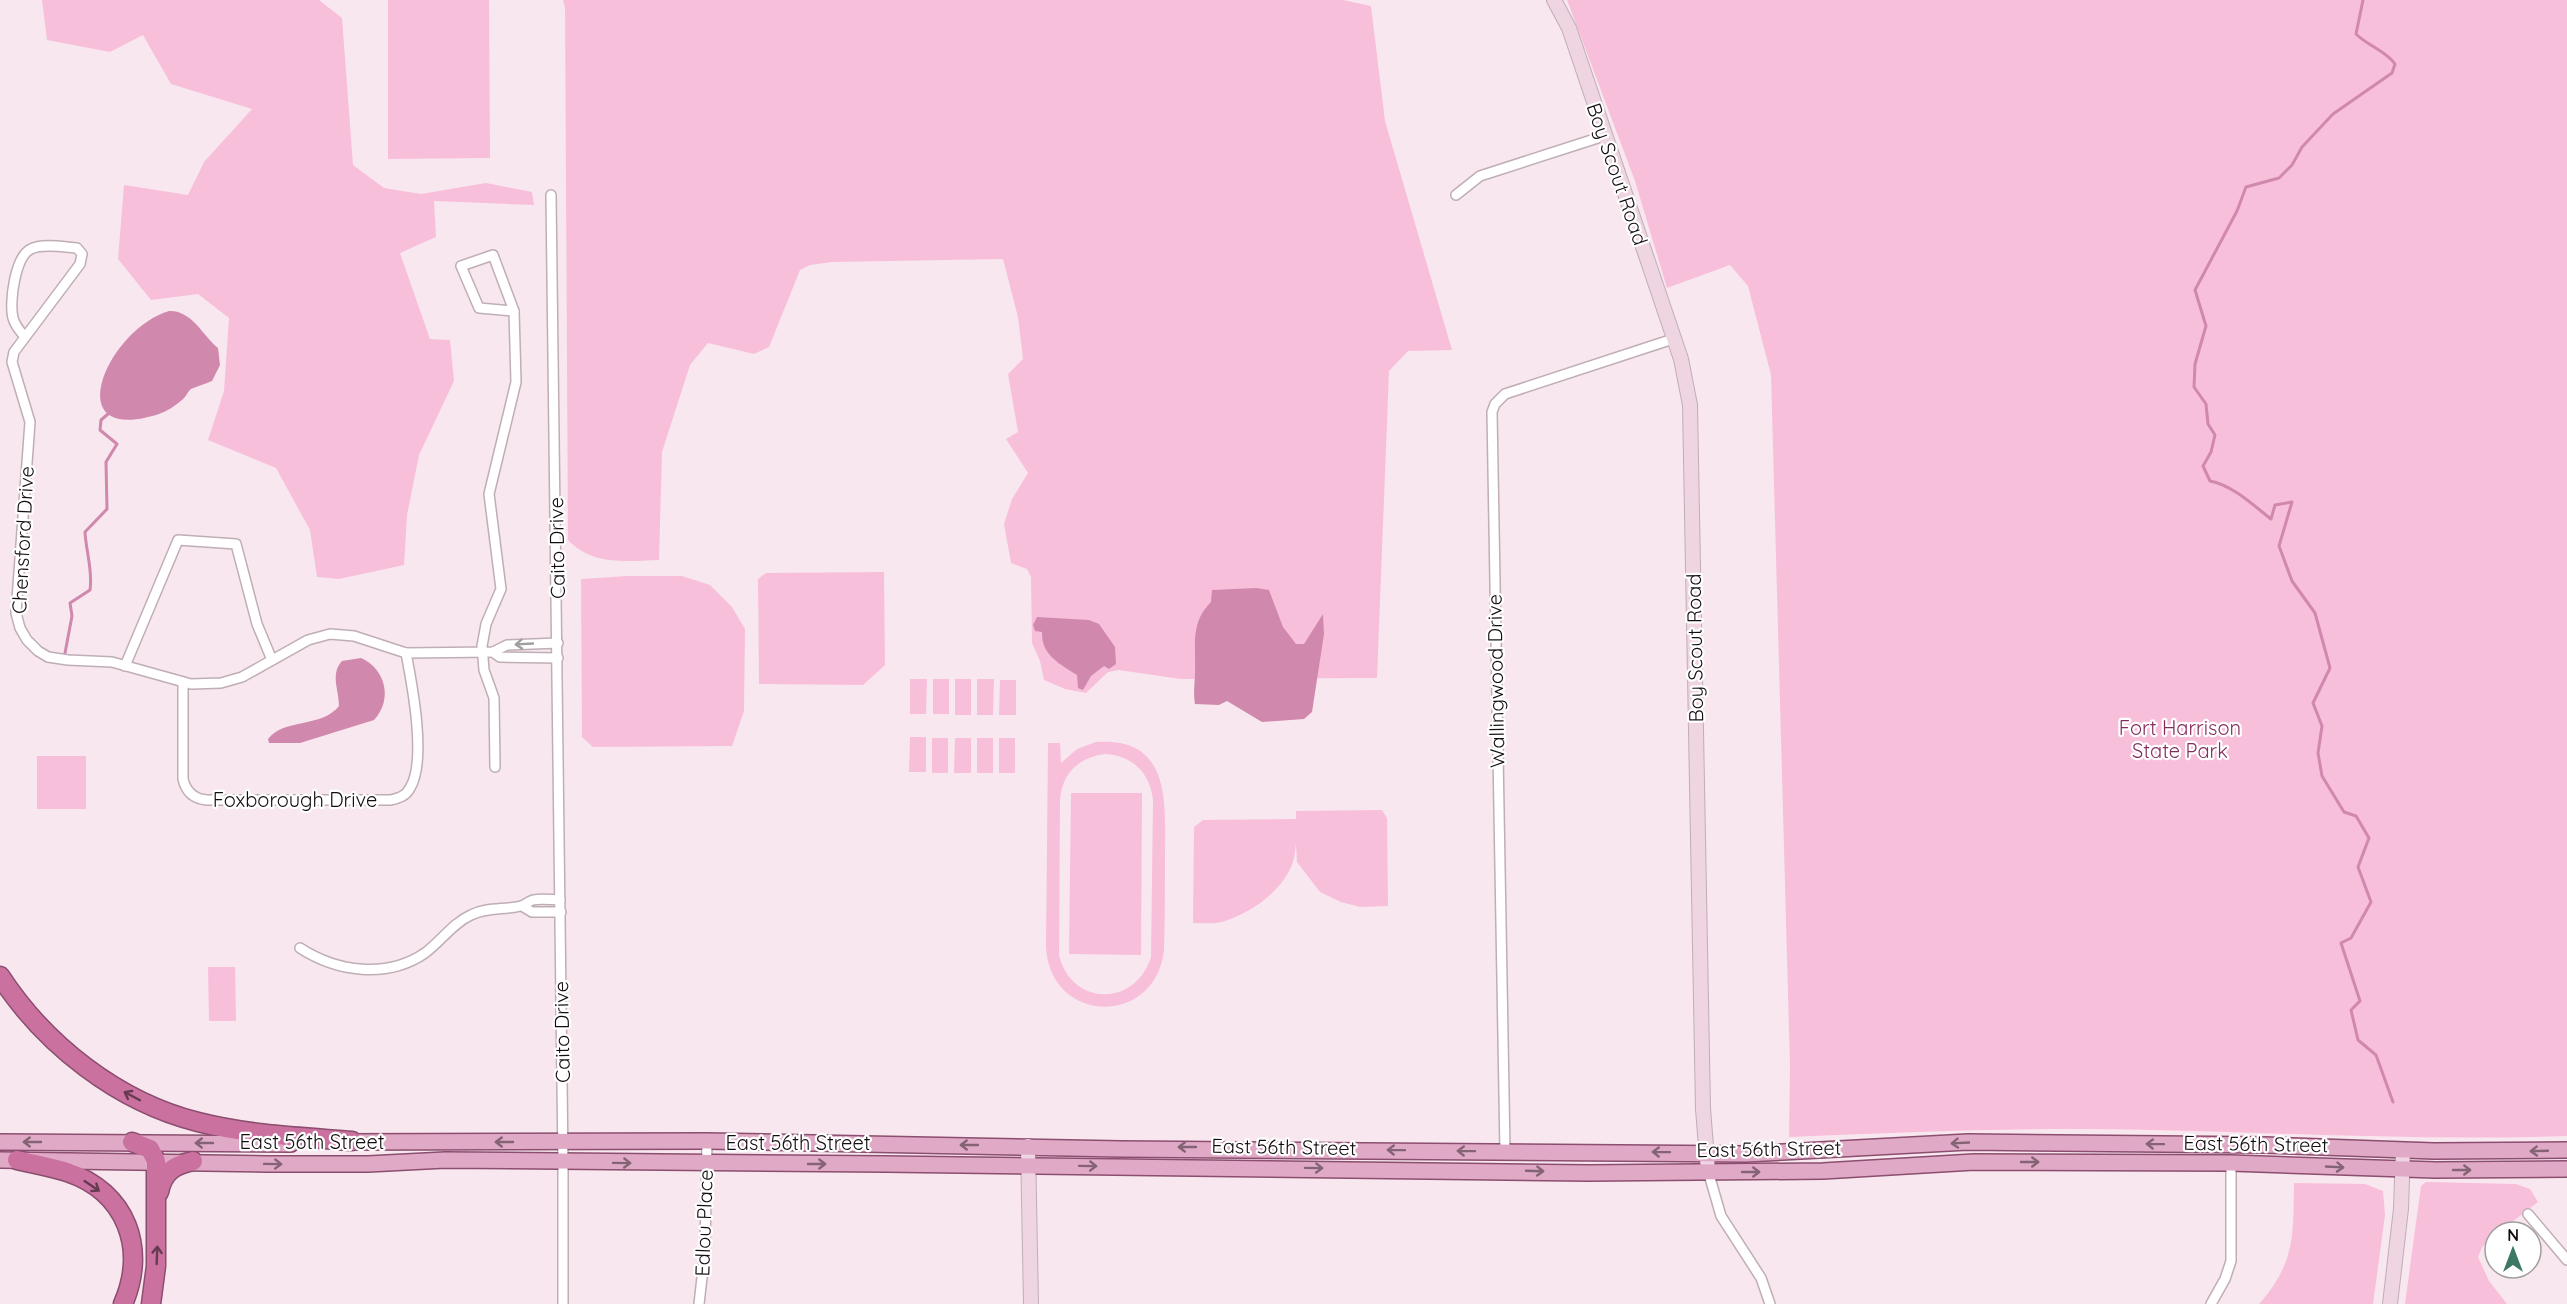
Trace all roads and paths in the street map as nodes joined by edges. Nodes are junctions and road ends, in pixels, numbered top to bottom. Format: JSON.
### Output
{"nodes":[{"id":1,"x":1554,"y":0,"type":"edge"},
{"id":2,"x":1604,"y":136,"type":"junction"},
{"id":3,"x":551,"y":195,"type":"dead end"},
{"id":4,"x":1456,"y":195,"type":"dead end"},
{"id":5,"x":514,"y":311,"type":"junction"},
{"id":6,"x":25,"y":337,"type":"junction"},
{"id":7,"x":1673,"y":339,"type":"junction"},
{"id":8,"x":558,"y":644,"type":"junction"},
{"id":9,"x":481,"y":652,"type":"junction"},
{"id":10,"x":493,"y":652,"type":"junction"},
{"id":11,"x":406,"y":653,"type":"junction"},
{"id":12,"x":558,"y":658,"type":"junction"},
{"id":13,"x":272,"y":660,"type":"junction"},
{"id":14,"x":125,"y":666,"type":"junction"},
{"id":15,"x":183,"y":683,"type":"junction"},
{"id":16,"x":495,"y":767,"type":"dead end"},
{"id":17,"x":560,"y":900,"type":"junction"},
{"id":18,"x":522,"y":906,"type":"junction"},
{"id":19,"x":561,"y":912,"type":"junction"},
{"id":20,"x":300,"y":948,"type":"dead end"},
{"id":21,"x":0,"y":976,"type":"edge"},
{"id":22,"x":707,"y":1141,"type":"junction"},
{"id":23,"x":0,"y":1142,"type":"edge"},
{"id":24,"x":132,"y":1142,"type":"junction"},
{"id":25,"x":352,"y":1142,"type":"junction"},
{"id":26,"x":1028,"y":1146,"type":"junction"},
{"id":27,"x":1351,"y":1149,"type":"junction"},
{"id":28,"x":2403,"y":1150,"type":"junction"},
{"id":29,"x":2567,"y":1150,"type":"edge"},
{"id":30,"x":1505,"y":1151,"type":"junction"},
{"id":31,"x":563,"y":1152,"type":"junction"},
{"id":32,"x":1706,"y":1153,"type":"junction"},
{"id":33,"x":9,"y":1160,"type":"edge"},
{"id":34,"x":156,"y":1161,"type":"junction"},
{"id":35,"x":194,"y":1161,"type":"junction"},
{"id":36,"x":706,"y":1163,"type":"junction"},
{"id":37,"x":2231,"y":1163,"type":"junction"},
{"id":38,"x":1029,"y":1165,"type":"junction"},
{"id":39,"x":1351,"y":1169,"type":"junction"},
{"id":40,"x":2567,"y":1169,"type":"edge"},
{"id":41,"x":2403,"y":1170,"type":"junction"},
{"id":42,"x":1708,"y":1171,"type":"junction"},
{"id":43,"x":156,"y":1205,"type":"junction"},
{"id":44,"x":2528,"y":1214,"type":"dead end"},
{"id":45,"x":2567,"y":1260,"type":"edge"},
{"id":46,"x":123,"y":1304,"type":"edge"},
{"id":47,"x":151,"y":1304,"type":"edge"},
{"id":48,"x":563,"y":1304,"type":"edge"},
{"id":49,"x":699,"y":1304,"type":"edge"},
{"id":50,"x":1031,"y":1304,"type":"edge"},
{"id":51,"x":1770,"y":1304,"type":"edge"},
{"id":52,"x":2211,"y":1304,"type":"edge"},
{"id":53,"x":2390,"y":1304,"type":"edge"}],
"edges":[{"from":1,"to":2,"type":"street","name":"Boy Scout Road"},
{"from":2,"to":4,"type":"street"},
{"from":2,"to":7,"type":"street","name":"Boy Scout Road"},
{"from":3,"to":8,"type":"street","name":"Caito Drive"},
{"from":5,"to":5,"type":"street"},
{"from":5,"to":9,"type":"street"},
{"from":6,"to":6,"type":"street","name":"Chensford Drive"},
{"from":6,"to":14,"type":"street","name":"Chensford Drive"},
{"from":7,"to":30,"type":"street","name":"Wallingwood Drive"},
{"from":7,"to":32,"type":"street","name":"Boy Scout Road"},
{"from":8,"to":10,"type":"street","one_way":true},
{"from":8,"to":12,"type":"street","name":"Caito Drive"},
{"from":9,"to":10,"type":"street"},
{"from":9,"to":11,"type":"street"},
{"from":9,"to":16,"type":"street"},
{"from":10,"to":12,"type":"street"},
{"from":11,"to":13,"type":"street"},
{"from":11,"to":15,"type":"street","name":"Foxborough Drive"},
{"from":12,"to":17,"type":"street","name":"Caito Drive"},
{"from":13,"to":14,"type":"street"},
{"from":13,"to":15,"type":"street"},
{"from":14,"to":15,"type":"street"},
{"from":17,"to":18,"type":"street"},
{"from":17,"to":19,"type":"street","name":"Caito Drive"},
{"from":18,"to":19,"type":"street"},
{"from":18,"to":20,"type":"street"},
{"from":19,"to":31,"type":"street","name":"Caito Drive"},
{"from":25,"to":21,"type":"highway","one_way":true},
{"from":26,"to":22,"type":"main road","name":"East 56th Street","one_way":true},
{"from":22,"to":31,"type":"main road","name":"East 56th Street"},
{"from":22,"to":36,"type":"street","name":"Edlou Place"},
{"from":24,"to":23,"type":"main road","name":"East 56th Street","one_way":true},
{"from":25,"to":24,"type":"main road","name":"East 56th Street","one_way":true},
{"from":24,"to":34,"type":"highway"},
{"from":31,"to":25,"type":"main road","name":"East 56th Street","one_way":true},
{"from":27,"to":26,"type":"main road","name":"East 56th Street","one_way":true},
{"from":26,"to":38,"type":"street"},
{"from":30,"to":27,"type":"main road","name":"East 56th Street","one_way":true},
{"from":27,"to":39,"type":"street"},
{"from":29,"to":28,"type":"main road","name":"East 56th Street","one_way":true},
{"from":28,"to":32,"type":"main road","name":"East 56th Street","one_way":true},
{"from":28,"to":41,"type":"street"},
{"from":32,"to":30,"type":"main road","name":"East 56th Street","one_way":true},
{"from":35,"to":31,"type":"main road","name":"East 56th Street","one_way":true},
{"from":31,"to":36,"type":"main road","name":"East 56th Street","one_way":true},
{"from":31,"to":48,"type":"street","name":"Caito Drive"},
{"from":32,"to":42,"type":"street","name":"Boy Scout Road"},
{"from":33,"to":34,"type":"main road","name":"East 56th Street"},
{"from":33,"to":46,"type":"highway","one_way":true},
{"from":34,"to":35,"type":"main road","name":"East 56th Street"},
{"from":34,"to":43,"type":"highway"},
{"from":35,"to":43,"type":"highway"},
{"from":36,"to":38,"type":"main road","name":"East 56th Street","one_way":true},
{"from":36,"to":49,"type":"street","name":"Edlou Place"},
{"from":37,"to":41,"type":"main road","name":"East 56th Street","one_way":true},
{"from":42,"to":37,"type":"main road","name":"East 56th Street","one_way":true},
{"from":37,"to":52,"type":"street"},
{"from":38,"to":39,"type":"main road","name":"East 56th Street","one_way":true},
{"from":38,"to":50,"type":"street"},
{"from":39,"to":42,"type":"main road","name":"East 56th Street","one_way":true},
{"from":41,"to":40,"type":"main road","name":"East 56th Street","one_way":true},
{"from":41,"to":53,"type":"street"},
{"from":42,"to":51,"type":"street","name":"Boy Scout Road"},
{"from":47,"to":43,"type":"highway","one_way":true},
{"from":44,"to":45,"type":"street"}]}
